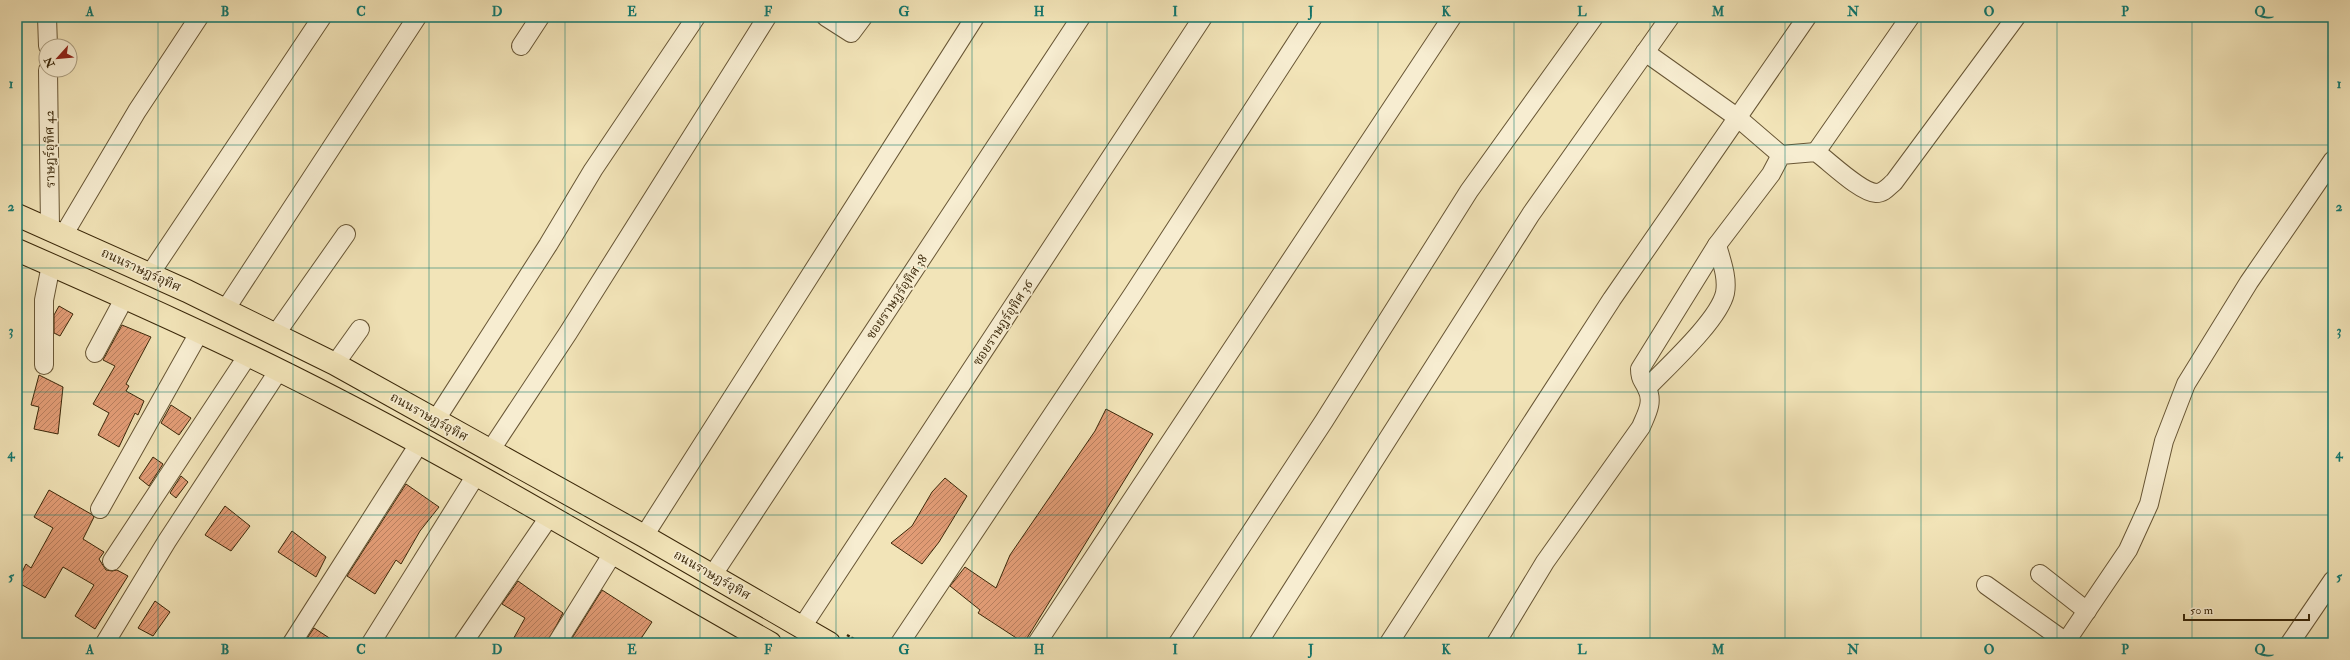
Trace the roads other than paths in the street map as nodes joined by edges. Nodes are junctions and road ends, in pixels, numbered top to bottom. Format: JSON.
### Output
{"nodes":[{"id":1,"x":47,"y":17,"type":"edge"},
{"id":2,"x":199,"y":17,"type":"edge"},
{"id":3,"x":322,"y":17,"type":"edge"},
{"id":4,"x":417,"y":17,"type":"edge"},
{"id":5,"x":540,"y":17,"type":"edge"},
{"id":6,"x":696,"y":17,"type":"edge"},
{"id":7,"x":767,"y":17,"type":"edge"},
{"id":8,"x":826,"y":17,"type":"edge"},
{"id":9,"x":863,"y":17,"type":"edge"},
{"id":10,"x":975,"y":17,"type":"edge"},
{"id":11,"x":1081,"y":17,"type":"edge"},
{"id":12,"x":1203,"y":17,"type":"edge"},
{"id":13,"x":1313,"y":17,"type":"edge"},
{"id":14,"x":1452,"y":17,"type":"edge"},
{"id":15,"x":1594,"y":17,"type":"edge"},
{"id":16,"x":1670,"y":17,"type":"edge"},
{"id":17,"x":1807,"y":17,"type":"edge"},
{"id":18,"x":1910,"y":17,"type":"edge"},
{"id":19,"x":2016,"y":17,"type":"edge"},
{"id":20,"x":48,"y":38,"type":"edge"},
{"id":21,"x":521,"y":46,"type":"dead end"},
{"id":22,"x":1645,"y":52,"type":"junction"},
{"id":23,"x":48,"y":78,"type":"edge"},
{"id":24,"x":1738,"y":118,"type":"junction"},
{"id":25,"x":1816,"y":152,"type":"junction"},
{"id":26,"x":1781,"y":155,"type":"junction"},
{"id":27,"x":2333,"y":160,"type":"edge"},
{"id":28,"x":17,"y":215,"type":"edge"},
{"id":29,"x":51,"y":229,"type":"junction"},
{"id":30,"x":346,"y":234,"type":"dead end"},
{"id":31,"x":1717,"y":245,"type":"junction"},
{"id":32,"x":17,"y":250,"type":"edge"},
{"id":33,"x":47,"y":263,"type":"junction"},
{"id":34,"x":150,"y":274,"type":"junction"},
{"id":35,"x":125,"y":297,"type":"junction"},
{"id":36,"x":225,"y":310,"type":"junction"},
{"id":37,"x":360,"y":329,"type":"dead end"},
{"id":38,"x":200,"y":331,"type":"junction"},
{"id":39,"x":276,"y":336,"type":"junction"},
{"id":40,"x":95,"y":352,"type":"dead end"},
{"id":41,"x":248,"y":355,"type":"junction"},
{"id":42,"x":334,"y":364,"type":"junction"},
{"id":43,"x":44,"y":365,"type":"dead end"},
{"id":44,"x":279,"y":370,"type":"junction"},
{"id":45,"x":1647,"y":388,"type":"junction"},
{"id":46,"x":435,"y":420,"type":"junction"},
{"id":47,"x":419,"y":444,"type":"junction"},
{"id":48,"x":490,"y":451,"type":"junction"},
{"id":49,"x":476,"y":475,"type":"junction"},
{"id":50,"x":100,"y":509,"type":"dead end"},
{"id":51,"x":549,"y":517,"type":"junction"},
{"id":52,"x":644,"y":536,"type":"junction"},
{"id":53,"x":613,"y":553,"type":"junction"},
{"id":54,"x":112,"y":561,"type":"dead end"},
{"id":55,"x":2040,"y":574,"type":"dead end"},
{"id":56,"x":712,"y":576,"type":"junction"},
{"id":57,"x":2333,"y":580,"type":"edge"},
{"id":58,"x":1986,"y":585,"type":"dead end"},
{"id":59,"x":2087,"y":611,"type":"junction"},
{"id":60,"x":802,"y":627,"type":"junction"},
{"id":61,"x":760,"y":641,"type":"edge"},
{"id":62,"x":105,"y":643,"type":"edge"},
{"id":63,"x":292,"y":643,"type":"edge"},
{"id":64,"x":371,"y":643,"type":"edge"},
{"id":65,"x":463,"y":643,"type":"edge"},
{"id":66,"x":557,"y":643,"type":"edge"},
{"id":67,"x":829,"y":643,"type":"edge"},
{"id":68,"x":900,"y":643,"type":"edge"},
{"id":69,"x":1036,"y":643,"type":"edge"},
{"id":70,"x":1178,"y":643,"type":"edge"},
{"id":71,"x":1258,"y":643,"type":"edge"},
{"id":72,"x":1389,"y":643,"type":"edge"},
{"id":73,"x":1496,"y":643,"type":"edge"},
{"id":74,"x":2066,"y":643,"type":"edge"},
{"id":75,"x":2290,"y":643,"type":"edge"}],
"edges":[{"from":1,"to":20,"type":"street"},
{"from":2,"to":29,"type":"street"},
{"from":3,"to":34,"type":"street"},
{"from":4,"to":36,"type":"street"},
{"from":5,"to":21,"type":"street"},
{"from":6,"to":46,"type":"street"},
{"from":7,"to":48,"type":"street"},
{"from":8,"to":9,"type":"street"},
{"from":10,"to":52,"type":"street"},
{"from":11,"to":56,"type":"street","name":"ซอยราษฎร์อุทิศ 38"},
{"from":12,"to":60,"type":"street","name":"ซอยราษฎร์อุทิศ 36"},
{"from":13,"to":68,"type":"street"},
{"from":14,"to":69,"type":"street"},
{"from":15,"to":70,"type":"street"},
{"from":16,"to":22,"type":"street"},
{"from":17,"to":24,"type":"street"},
{"from":18,"to":25,"type":"street"},
{"from":19,"to":25,"type":"street"},
{"from":22,"to":24,"type":"street"},
{"from":22,"to":71,"type":"street"},
{"from":23,"to":29,"type":"street","name":"ราษฎร์อุทิศ 42"},
{"from":24,"to":26,"type":"street"},
{"from":24,"to":72,"type":"street"},
{"from":25,"to":26,"type":"street"},
{"from":26,"to":31,"type":"street"},
{"from":27,"to":59,"type":"street"},
{"from":28,"to":29,"type":"main road","name":"ถนนราษฎร์อุทิศ"},
{"from":29,"to":34,"type":"main road","name":"ถนนราษฎร์อุทิศ"},
{"from":30,"to":39,"type":"street"},
{"from":31,"to":45,"type":"street"},
{"from":31,"to":45,"type":"street"},
{"from":32,"to":33,"type":"main road"},
{"from":33,"to":35,"type":"main road"},
{"from":33,"to":43,"type":"street"},
{"from":34,"to":36,"type":"main road","name":"ถนนราษฎร์อุทิศ"},
{"from":35,"to":38,"type":"main road"},
{"from":35,"to":40,"type":"street"},
{"from":36,"to":39,"type":"main road","name":"ถนนราษฎร์อุทิศ"},
{"from":37,"to":42,"type":"street"},
{"from":38,"to":41,"type":"main road"},
{"from":38,"to":50,"type":"street"},
{"from":39,"to":42,"type":"main road","name":"ถนนราษฎร์อุทิศ"},
{"from":41,"to":44,"type":"main road"},
{"from":41,"to":54,"type":"street"},
{"from":42,"to":46,"type":"main road","name":"ถนนราษฎร์อุทิศ"},
{"from":44,"to":47,"type":"main road"},
{"from":44,"to":62,"type":"street"},
{"from":45,"to":73,"type":"street"},
{"from":46,"to":48,"type":"main road","name":"ถนนราษฎร์อุทิศ"},
{"from":47,"to":49,"type":"main road"},
{"from":47,"to":63,"type":"street"},
{"from":48,"to":52,"type":"main road","name":"ถนนราษฎร์อุทิศ"},
{"from":49,"to":51,"type":"main road"},
{"from":49,"to":64,"type":"street"},
{"from":51,"to":53,"type":"main road"},
{"from":51,"to":65,"type":"street"},
{"from":52,"to":56,"type":"main road","name":"ถนนราษฎร์อุทิศ"},
{"from":53,"to":61,"type":"main road"},
{"from":53,"to":66,"type":"street"},
{"from":55,"to":59,"type":"street"},
{"from":56,"to":60,"type":"main road","name":"ถนนราษฎร์อุทิศ"},
{"from":57,"to":75,"type":"street"},
{"from":58,"to":74,"type":"street"},
{"from":59,"to":74,"type":"street"},
{"from":60,"to":67,"type":"main road","name":"ถนนราษฎร์อุทิศ"}]}
